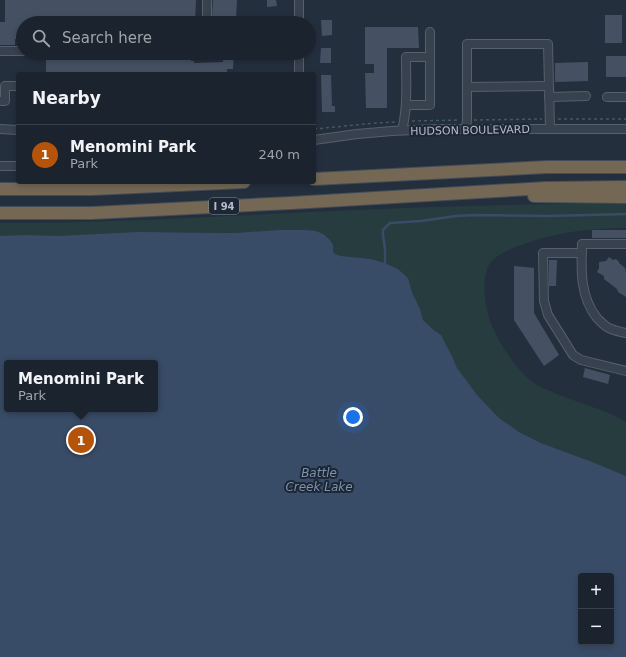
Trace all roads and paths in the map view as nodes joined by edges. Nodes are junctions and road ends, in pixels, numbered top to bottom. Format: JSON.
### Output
{"nodes":[{"id":1,"x":207,"y":0,"type":"edge"},
{"id":2,"x":299,"y":0,"type":"edge"},
{"id":3,"x":207,"y":16,"type":"edge"},
{"id":4,"x":299,"y":16,"type":"edge"},
{"id":5,"x":430,"y":32,"type":"dead end"},
{"id":6,"x":0,"y":51,"type":"edge"},
{"id":7,"x":16,"y":51,"type":"edge"},
{"id":8,"x":430,"y":57,"type":"junction"},
{"id":9,"x":299,"y":60,"type":"edge"},
{"id":10,"x":299,"y":72,"type":"edge"},
{"id":11,"x":16,"y":86,"type":"edge"},
{"id":12,"x":548,"y":86,"type":"junction"},
{"id":13,"x":467,"y":87,"type":"junction"},
{"id":14,"x":586,"y":96,"type":"dead end"},
{"id":15,"x":548,"y":97,"type":"junction"},
{"id":16,"x":607,"y":97,"type":"dead end"},
{"id":17,"x":626,"y":97,"type":"edge"},
{"id":18,"x":0,"y":101,"type":"edge"},
{"id":19,"x":406,"y":104,"type":"junction"},
{"id":20,"x":466,"y":129,"type":"junction"},
{"id":21,"x":550,"y":129,"type":"junction"},
{"id":22,"x":626,"y":129,"type":"edge"},
{"id":23,"x":0,"y":130,"type":"edge"},
{"id":24,"x":16,"y":130,"type":"edge"},
{"id":25,"x":402,"y":130,"type":"junction"},
{"id":26,"x":316,"y":140,"type":"edge"},
{"id":27,"x":0,"y":166,"type":"edge"},
{"id":28,"x":16,"y":166,"type":"edge"},
{"id":29,"x":626,"y":167,"type":"edge"},
{"id":30,"x":316,"y":178,"type":"edge"},
{"id":31,"x":201,"y":184,"type":"edge"},
{"id":32,"x":626,"y":187,"type":"edge"},
{"id":33,"x":0,"y":189,"type":"edge"},
{"id":34,"x":447,"y":193,"type":"junction"},
{"id":35,"x":626,"y":198,"type":"edge"},
{"id":36,"x":0,"y":213,"type":"edge"},
{"id":37,"x":626,"y":244,"type":"edge"},
{"id":38,"x":582,"y":253,"type":"junction"},
{"id":39,"x":626,"y":334,"type":"edge"},
{"id":40,"x":626,"y":371,"type":"edge"}],
"edges":[{"from":1,"to":3,"type":"street"},
{"from":2,"to":4,"type":"street"},
{"from":5,"to":8,"type":"street"},
{"from":6,"to":7,"type":"street"},
{"from":8,"to":19,"type":"street"},
{"from":8,"to":19,"type":"street"},
{"from":9,"to":10,"type":"street"},
{"from":11,"to":18,"type":"street"},
{"from":12,"to":13,"type":"street"},
{"from":12,"to":13,"type":"street"},
{"from":12,"to":15,"type":"street"},
{"from":13,"to":20,"type":"street"},
{"from":14,"to":15,"type":"street"},
{"from":15,"to":21,"type":"street"},
{"from":16,"to":17,"type":"street"},
{"from":19,"to":25,"type":"street"},
{"from":20,"to":21,"type":"street","name":"HUDSON BOULEVARD"},
{"from":20,"to":25,"type":"street","name":"HUDSON BOULEVARD"},
{"from":21,"to":22,"type":"street","name":"HUDSON BOULEVARD"},
{"from":23,"to":24,"type":"street"},
{"from":25,"to":26,"type":"street","name":"HUDSON BOULEVARD"},
{"from":27,"to":28,"type":"street"},
{"from":29,"to":30,"type":"highway"},
{"from":31,"to":33,"type":"highway","number":"I 94"},
{"from":32,"to":34,"type":"highway","number":"I 94"},
{"from":34,"to":35,"type":"highway"},
{"from":34,"to":36,"type":"highway","number":"I 94"},
{"from":37,"to":38,"type":"street"},
{"from":38,"to":39,"type":"street"},
{"from":38,"to":40,"type":"street"}]}
